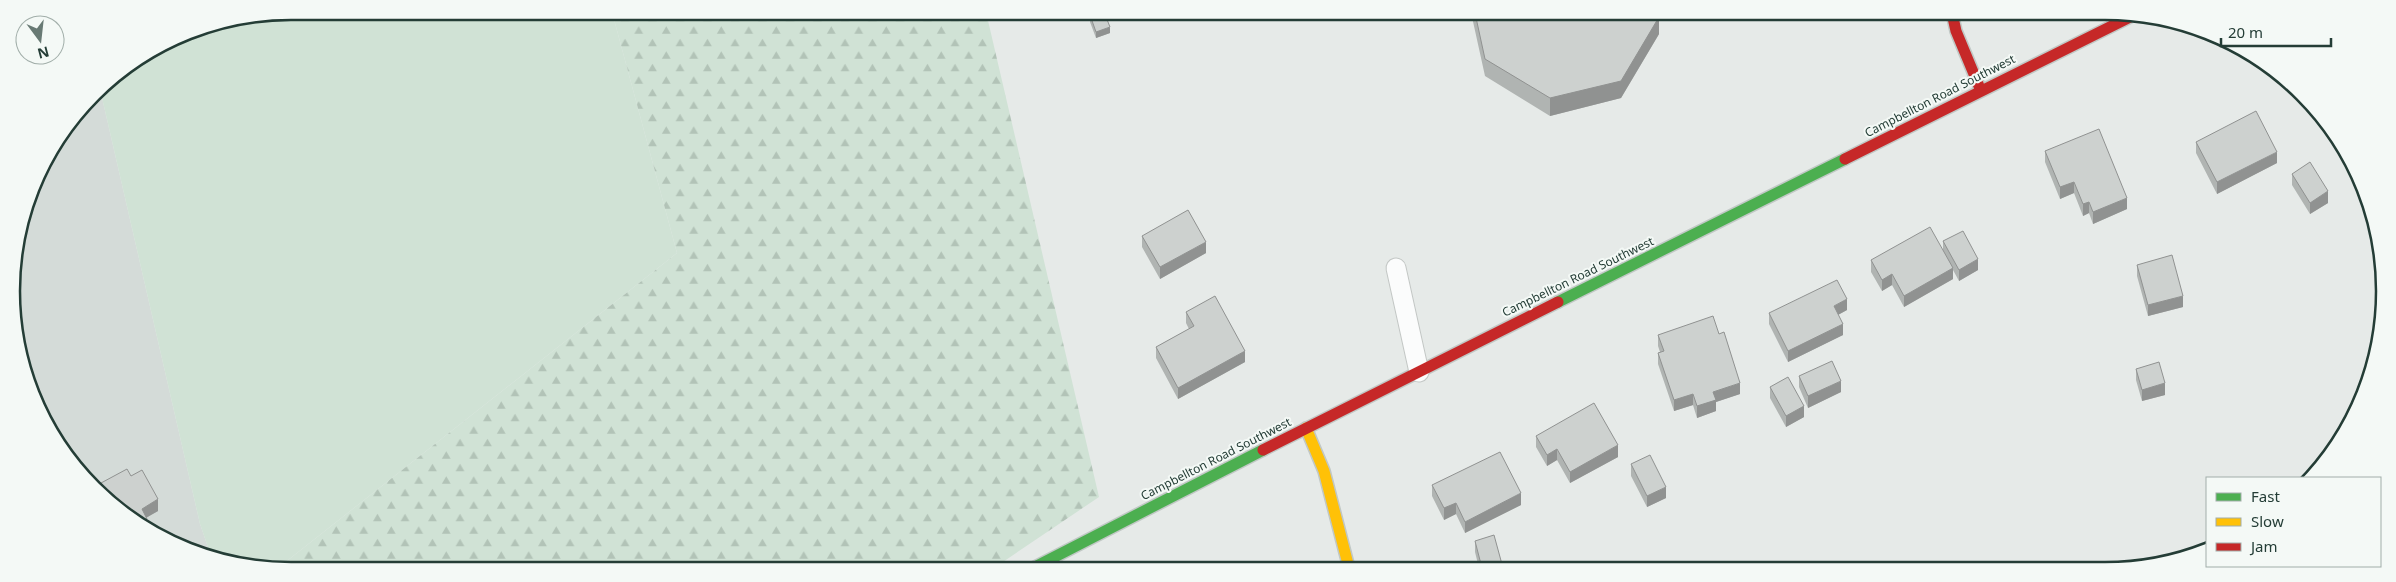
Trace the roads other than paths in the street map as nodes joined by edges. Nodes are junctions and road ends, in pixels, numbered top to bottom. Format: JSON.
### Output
{"nodes":[{"id":1,"x":1954,"y":20,"type":"edge"},
{"id":2,"x":2122,"y":21,"type":"edge"},
{"id":3,"x":1981,"y":91,"type":"junction"},
{"id":4,"x":1396,"y":268,"type":"dead end"},
{"id":5,"x":1419,"y":372,"type":"junction"},
{"id":6,"x":1306,"y":428,"type":"junction"},
{"id":7,"x":1045,"y":562,"type":"edge"},
{"id":8,"x":1347,"y":562,"type":"edge"}],
"edges":[{"from":1,"to":3,"type":"main road"},
{"from":2,"to":3,"type":"main road","name":"Campbellton Road Southwest"},
{"from":3,"to":5,"type":"main road","name":"Campbellton Road Southwest"},
{"from":4,"to":5,"type":"lane"},
{"from":5,"to":6,"type":"main road","name":"Campbellton Road Southwest"},
{"from":6,"to":7,"type":"main road","name":"Campbellton Road Southwest"},
{"from":6,"to":8,"type":"main road"}]}
